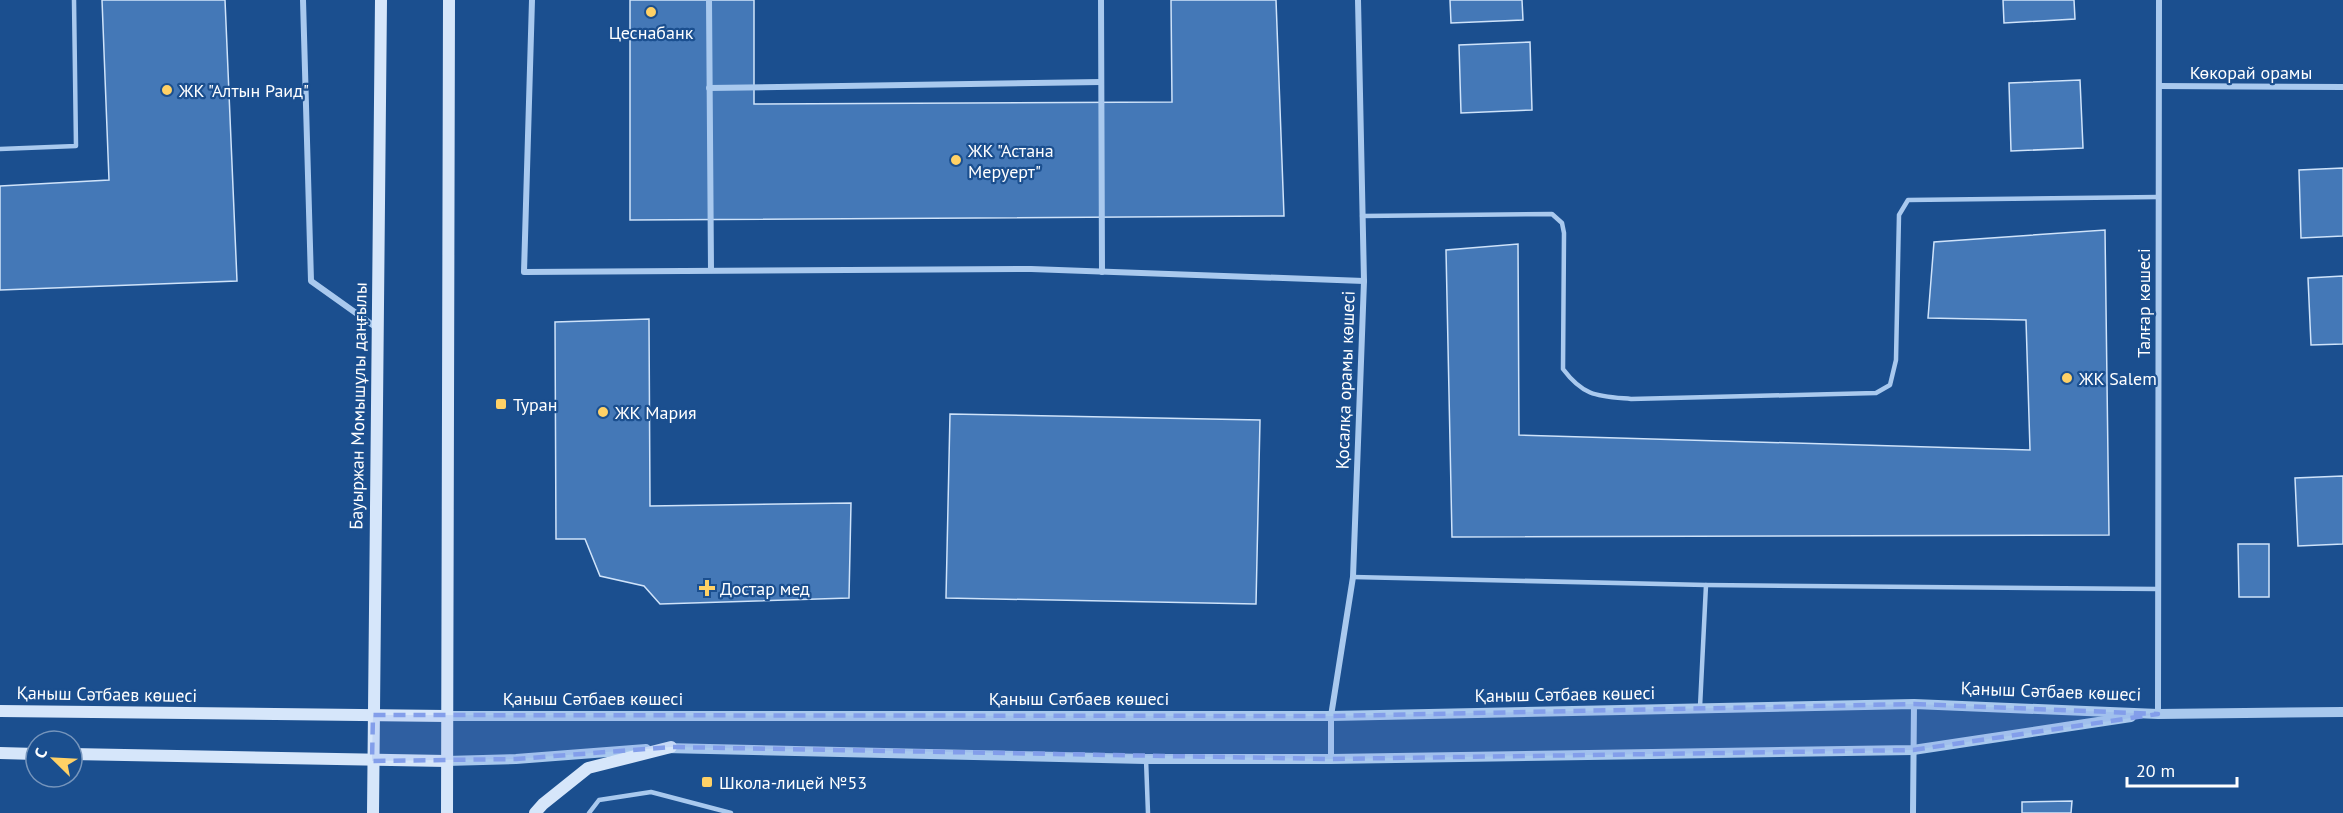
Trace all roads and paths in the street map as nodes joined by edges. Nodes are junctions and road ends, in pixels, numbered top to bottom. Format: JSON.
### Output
{"nodes":[{"id":1,"x":74,"y":0,"type":"edge"},
{"id":2,"x":303,"y":0,"type":"edge"},
{"id":3,"x":381,"y":0,"type":"edge"},
{"id":4,"x":449,"y":0,"type":"edge"},
{"id":5,"x":532,"y":0,"type":"edge"},
{"id":6,"x":709,"y":0,"type":"edge"},
{"id":7,"x":1101,"y":0,"type":"edge"},
{"id":8,"x":1358,"y":0,"type":"edge"},
{"id":9,"x":2159,"y":0,"type":"edge"},
{"id":10,"x":1101,"y":82,"type":"junction"},
{"id":11,"x":2159,"y":86,"type":"junction"},
{"id":12,"x":2343,"y":87,"type":"edge"},
{"id":13,"x":709,"y":88,"type":"junction"},
{"id":14,"x":0,"y":149,"type":"edge"},
{"id":15,"x":2158,"y":197,"type":"junction"},
{"id":16,"x":1362,"y":216,"type":"junction"},
{"id":17,"x":711,"y":270,"type":"junction"},
{"id":18,"x":1102,"y":272,"type":"junction"},
{"id":19,"x":1364,"y":281,"type":"junction"},
{"id":20,"x":377,"y":328,"type":"junction"},
{"id":21,"x":1353,"y":578,"type":"junction"},
{"id":22,"x":1706,"y":585,"type":"junction"},
{"id":23,"x":2158,"y":589,"type":"junction"},
{"id":24,"x":1914,"y":704,"type":"junction"},
{"id":25,"x":1700,"y":709,"type":"junction"},
{"id":26,"x":0,"y":711,"type":"edge"},
{"id":27,"x":2343,"y":712,"type":"edge"},
{"id":28,"x":2158,"y":714,"type":"junction"},
{"id":29,"x":373,"y":715,"type":"junction"},
{"id":30,"x":447,"y":716,"type":"junction"},
{"id":31,"x":1331,"y":716,"type":"junction"},
{"id":32,"x":671,"y":747,"type":"junction"},
{"id":33,"x":1913,"y":750,"type":"junction"},
{"id":34,"x":0,"y":753,"type":"edge"},
{"id":35,"x":24,"y":754,"type":"edge"},
{"id":36,"x":84,"y":754,"type":"edge"},
{"id":37,"x":1146,"y":759,"type":"junction"},
{"id":38,"x":1331,"y":759,"type":"junction"},
{"id":39,"x":372,"y":761,"type":"junction"},
{"id":40,"x":446,"y":761,"type":"junction"},
{"id":41,"x":373,"y":813,"type":"edge"},
{"id":42,"x":447,"y":813,"type":"edge"},
{"id":43,"x":535,"y":813,"type":"edge"},
{"id":44,"x":589,"y":813,"type":"edge"},
{"id":45,"x":731,"y":813,"type":"edge"},
{"id":46,"x":1148,"y":813,"type":"edge"},
{"id":47,"x":1913,"y":813,"type":"edge"}],
"edges":[{"from":1,"to":14,"type":"lane"},
{"from":2,"to":20,"type":"street"},
{"from":3,"to":20,"type":"main road","name":"Бауыржан Момышұлы даңғылы"},
{"from":4,"to":30,"type":"main road"},
{"from":5,"to":17,"type":"street"},
{"from":6,"to":13,"type":"street"},
{"from":7,"to":10,"type":"street"},
{"from":8,"to":16,"type":"street","name":"Қосалқа орамы көшесі"},
{"from":9,"to":11,"type":"street","name":"Талғар көшесі"},
{"from":10,"to":13,"type":"street"},
{"from":10,"to":18,"type":"street"},
{"from":11,"to":12,"type":"street","name":"Көкорай орамы"},
{"from":11,"to":15,"type":"street","name":"Талғар көшесі"},
{"from":13,"to":17,"type":"street"},
{"from":15,"to":16,"type":"lane"},
{"from":15,"to":23,"type":"street","name":"Талғар көшесі"},
{"from":16,"to":19,"type":"street","name":"Қосалқа орамы көшесі"},
{"from":17,"to":18,"type":"street"},
{"from":18,"to":19,"type":"street"},
{"from":19,"to":21,"type":"street","name":"Қосалқа орамы көшесі"},
{"from":20,"to":29,"type":"main road","name":"Бауыржан Момышұлы даңғылы"},
{"from":21,"to":22,"type":"lane"},
{"from":21,"to":31,"type":"street","name":"Қосалқа орамы көшесі"},
{"from":22,"to":23,"type":"lane"},
{"from":22,"to":25,"type":"lane"},
{"from":23,"to":28,"type":"street","name":"Талғар көшесі"},
{"from":24,"to":25,"type":"street","name":"Қаныш Сәтбаев көшесі"},
{"from":24,"to":28,"type":"street","name":"Қаныш Сәтбаев көшесі"},
{"from":24,"to":33,"type":"street"},
{"from":25,"to":31,"type":"street","name":"Қаныш Сәтбаев көшесі"},
{"from":26,"to":29,"type":"main road","name":"Қаныш Сәтбаев көшесі"},
{"from":27,"to":28,"type":"street","name":"Қаныш Сәтбаев көшесі"},
{"from":28,"to":33,"type":"street","name":"Қаныш Сәтбаев көшесі"},
{"from":29,"to":30,"type":"main road","name":"Қаныш Сәтбаев көшесі"},
{"from":29,"to":39,"type":"main road","name":"Бауыржан Момышұлы даңғылы"},
{"from":30,"to":31,"type":"street","name":"Қаныш Сәтбаев көшесі"},
{"from":30,"to":40,"type":"main road"},
{"from":31,"to":38,"type":"street","name":"Қосалқа орамы көшесі"},
{"from":32,"to":37,"type":"street","name":"Қаныш Сәтбаев көшесі"},
{"from":32,"to":40,"type":"street","name":"Қаныш Сәтбаев көшесі"},
{"from":32,"to":43,"type":"main road"},
{"from":33,"to":38,"type":"street","name":"Қаныш Сәтбаев көшесі"},
{"from":33,"to":47,"type":"street"},
{"from":34,"to":35,"type":"main road"},
{"from":36,"to":39,"type":"main road","name":"Қаныш Сәтбаев көшесі"},
{"from":37,"to":38,"type":"street","name":"Қаныш Сәтбаев көшесі"},
{"from":37,"to":46,"type":"lane"},
{"from":39,"to":40,"type":"main road","name":"Қаныш Сәтбаев көшесі"},
{"from":39,"to":41,"type":"main road","name":"Бауыржан Момышұлы даңғылы"},
{"from":40,"to":42,"type":"main road"},
{"from":44,"to":45,"type":"lane"}]}
